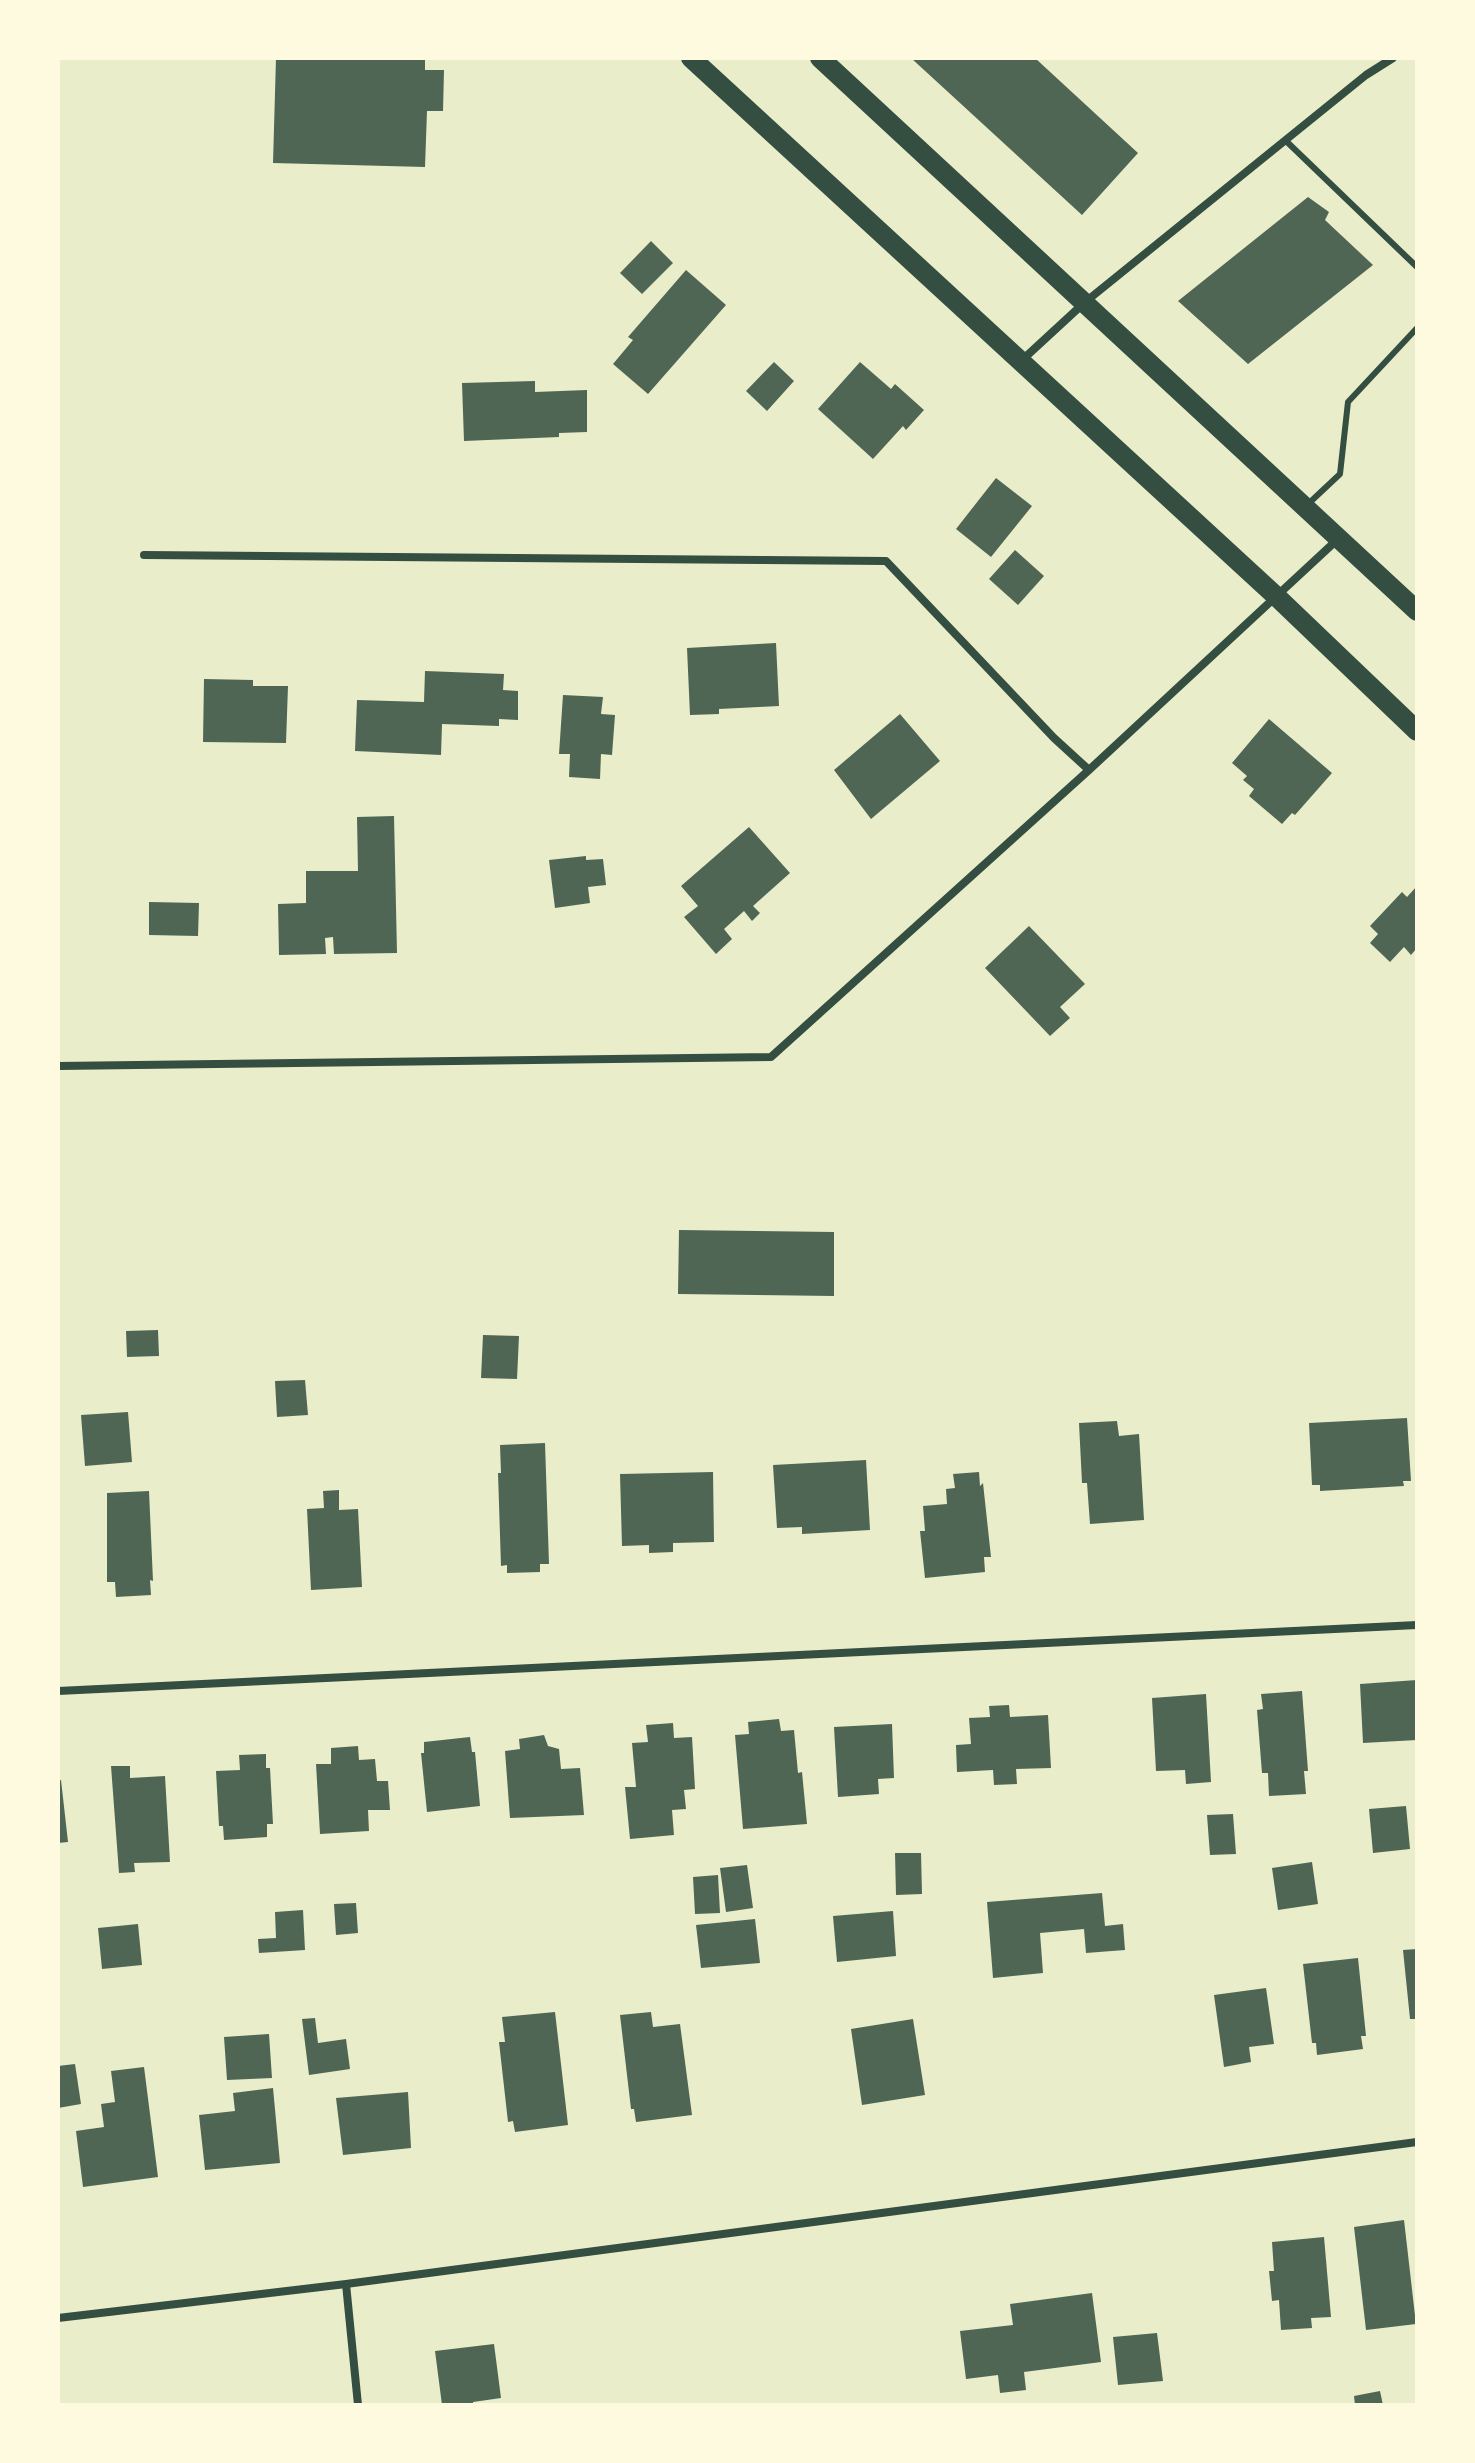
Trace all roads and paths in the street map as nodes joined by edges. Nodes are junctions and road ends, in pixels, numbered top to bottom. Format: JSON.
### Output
{"nodes":[{"id":1,"x":691,"y":58,"type":"edge"},
{"id":2,"x":820,"y":58,"type":"edge"},
{"id":3,"x":1393,"y":58,"type":"edge"},
{"id":4,"x":1285,"y":140,"type":"junction"},
{"id":5,"x":1417,"y":267,"type":"edge"},
{"id":6,"x":1084,"y":303,"type":"junction"},
{"id":7,"x":1417,"y":328,"type":"edge"},
{"id":8,"x":1019,"y":362,"type":"junction"},
{"id":9,"x":1304,"y":507,"type":"junction"},
{"id":10,"x":1338,"y":539,"type":"junction"},
{"id":11,"x":144,"y":555,"type":"dead end"},
{"id":12,"x":1278,"y":598,"type":"junction"},
{"id":13,"x":1417,"y":611,"type":"edge"},
{"id":14,"x":1417,"y":731,"type":"edge"},
{"id":15,"x":1089,"y":770,"type":"junction"},
{"id":16,"x":58,"y":1066,"type":"edge"},
{"id":17,"x":1417,"y":1625,"type":"edge"},
{"id":18,"x":58,"y":1691,"type":"edge"},
{"id":19,"x":1417,"y":2142,"type":"edge"},
{"id":20,"x":346,"y":2284,"type":"junction"},
{"id":21,"x":58,"y":2318,"type":"edge"},
{"id":22,"x":358,"y":2405,"type":"edge"}],
"edges":[{"from":1,"to":8,"type":"main road"},
{"from":2,"to":6,"type":"main road"},
{"from":3,"to":4,"type":"street"},
{"from":4,"to":5,"type":"lane"},
{"from":4,"to":6,"type":"street"},
{"from":6,"to":8,"type":"street"},
{"from":6,"to":9,"type":"main road"},
{"from":7,"to":9,"type":"lane"},
{"from":8,"to":12,"type":"main road"},
{"from":9,"to":10,"type":"main road"},
{"from":10,"to":12,"type":"street"},
{"from":10,"to":13,"type":"main road"},
{"from":11,"to":15,"type":"street"},
{"from":12,"to":14,"type":"main road"},
{"from":12,"to":15,"type":"street"},
{"from":15,"to":16,"type":"street"},
{"from":17,"to":18,"type":"street"},
{"from":19,"to":20,"type":"street"},
{"from":20,"to":21,"type":"street"},
{"from":20,"to":22,"type":"street"}]}
